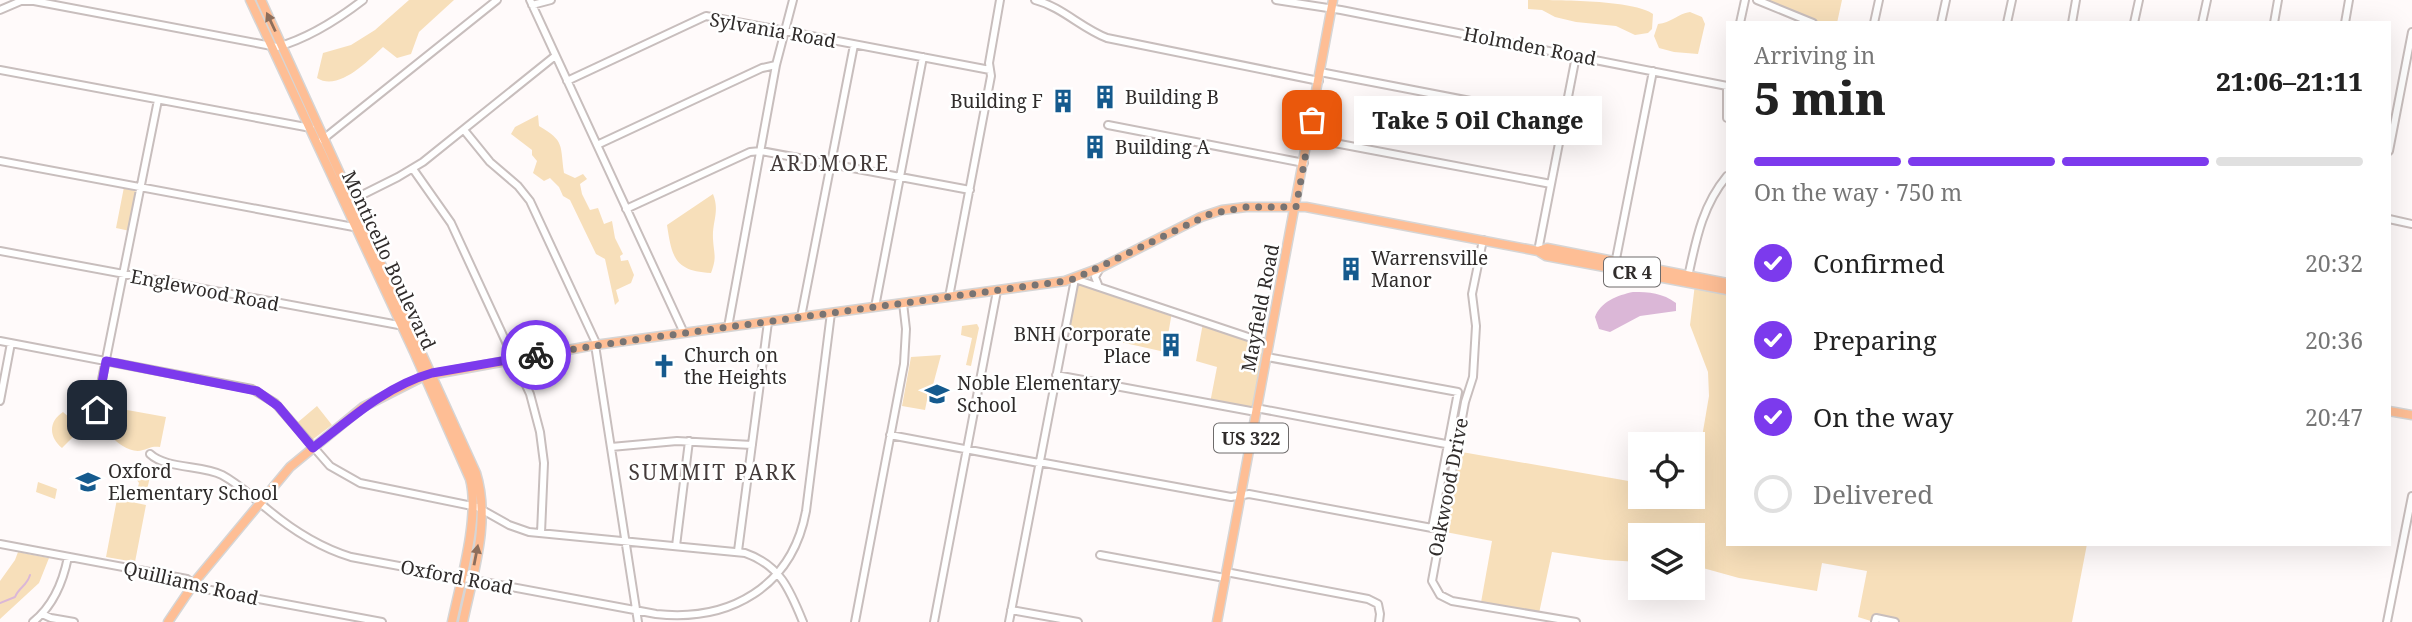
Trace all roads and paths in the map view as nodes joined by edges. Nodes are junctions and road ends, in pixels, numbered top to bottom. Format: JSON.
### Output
{"nodes":[{"id":1,"x":250,"y":0,"type":"edge"},
{"id":2,"x":261,"y":0,"type":"edge"},
{"id":3,"x":363,"y":0,"type":"edge"},
{"id":4,"x":497,"y":0,"type":"edge"},
{"id":5,"x":551,"y":0,"type":"edge"},
{"id":6,"x":793,"y":0,"type":"edge"},
{"id":7,"x":1000,"y":0,"type":"edge"},
{"id":8,"x":1035,"y":0,"type":"edge"},
{"id":9,"x":1276,"y":0,"type":"edge"},
{"id":10,"x":1745,"y":0,"type":"edge"},
{"id":11,"x":1756,"y":0,"type":"edge"},
{"id":12,"x":1879,"y":0,"type":"edge"},
{"id":13,"x":1945,"y":0,"type":"edge"},
{"id":14,"x":2012,"y":0,"type":"edge"},
{"id":15,"x":2076,"y":0,"type":"edge"},
{"id":16,"x":2139,"y":0,"type":"edge"},
{"id":17,"x":2207,"y":0,"type":"edge"},
{"id":18,"x":2278,"y":0,"type":"edge"},
{"id":19,"x":2349,"y":0,"type":"edge"},
{"id":20,"x":531,"y":2,"type":"edge"},
{"id":21,"x":1332,"y":4,"type":"edge"},
{"id":22,"x":0,"y":10,"type":"edge"},
{"id":23,"x":1740,"y":21,"type":"edge"},
{"id":24,"x":1807,"y":21,"type":"edge"},
{"id":25,"x":1874,"y":21,"type":"edge"},
{"id":26,"x":1941,"y":21,"type":"edge"},
{"id":27,"x":2007,"y":21,"type":"edge"},
{"id":28,"x":2072,"y":21,"type":"edge"},
{"id":29,"x":2134,"y":21,"type":"edge"},
{"id":30,"x":2202,"y":21,"type":"edge"},
{"id":31,"x":2274,"y":21,"type":"edge"},
{"id":32,"x":2345,"y":21,"type":"edge"},
{"id":33,"x":785,"y":32,"type":"junction"},
{"id":34,"x":2412,"y":32,"type":"edge"},
{"id":35,"x":854,"y":45,"type":"junction"},
{"id":36,"x":277,"y":47,"type":"junction"},
{"id":37,"x":1576,"y":55,"type":"junction"},
{"id":38,"x":555,"y":56,"type":"junction"},
{"id":39,"x":923,"y":57,"type":"junction"},
{"id":40,"x":776,"y":65,"type":"junction"},
{"id":41,"x":0,"y":70,"type":"edge"},
{"id":42,"x":990,"y":70,"type":"junction"},
{"id":43,"x":1653,"y":71,"type":"junction"},
{"id":44,"x":1319,"y":77,"type":"junction"},
{"id":45,"x":567,"y":80,"type":"junction"},
{"id":46,"x":1726,"y":87,"type":"edge"},
{"id":47,"x":158,"y":100,"type":"junction"},
{"id":48,"x":1564,"y":118,"type":"junction"},
{"id":49,"x":1108,"y":125,"type":"dead end"},
{"id":50,"x":315,"y":127,"type":"junction"},
{"id":51,"x":464,"y":130,"type":"junction"},
{"id":52,"x":1308,"y":138,"type":"junction"},
{"id":53,"x":321,"y":141,"type":"junction"},
{"id":54,"x":2391,"y":141,"type":"edge"},
{"id":55,"x":597,"y":145,"type":"junction"},
{"id":56,"x":761,"y":151,"type":"junction"},
{"id":57,"x":0,"y":161,"type":"edge"},
{"id":58,"x":1304,"y":163,"type":"junction"},
{"id":59,"x":831,"y":164,"type":"junction"},
{"id":60,"x":413,"y":169,"type":"junction"},
{"id":61,"x":900,"y":177,"type":"junction"},
{"id":62,"x":1726,"y":177,"type":"edge"},
{"id":63,"x":1551,"y":184,"type":"junction"},
{"id":64,"x":141,"y":188,"type":"junction"},
{"id":65,"x":970,"y":190,"type":"junction"},
{"id":66,"x":349,"y":201,"type":"junction"},
{"id":67,"x":1296,"y":207,"type":"junction"},
{"id":68,"x":626,"y":209,"type":"junction"},
{"id":69,"x":2391,"y":219,"type":"edge"},
{"id":70,"x":2412,"y":223,"type":"edge"},
{"id":71,"x":356,"y":228,"type":"junction"},
{"id":72,"x":366,"y":229,"type":"junction"},
{"id":73,"x":1483,"y":240,"type":"junction"},
{"id":74,"x":0,"y":251,"type":"edge"},
{"id":75,"x":1538,"y":251,"type":"junction"},
{"id":76,"x":1615,"y":265,"type":"junction"},
{"id":77,"x":1100,"y":268,"type":"junction"},
{"id":78,"x":124,"y":274,"type":"junction"},
{"id":79,"x":1074,"y":279,"type":"junction"},
{"id":80,"x":1688,"y":279,"type":"junction"},
{"id":81,"x":1726,"y":283,"type":"edge"},
{"id":82,"x":1099,"y":287,"type":"junction"},
{"id":83,"x":1726,"y":290,"type":"edge"},
{"id":84,"x":997,"y":291,"type":"junction"},
{"id":85,"x":949,"y":297,"type":"junction"},
{"id":86,"x":902,"y":303,"type":"junction"},
{"id":87,"x":875,"y":307,"type":"junction"},
{"id":88,"x":831,"y":313,"type":"junction"},
{"id":89,"x":801,"y":317,"type":"junction"},
{"id":90,"x":768,"y":322,"type":"junction"},
{"id":91,"x":406,"y":326,"type":"junction"},
{"id":92,"x":728,"y":327,"type":"junction"},
{"id":93,"x":684,"y":333,"type":"junction"},
{"id":94,"x":0,"y":341,"type":"edge"},
{"id":95,"x":11,"y":343,"type":"junction"},
{"id":96,"x":1269,"y":344,"type":"junction"},
{"id":97,"x":596,"y":345,"type":"junction"},
{"id":98,"x":1267,"y":357,"type":"junction"},
{"id":99,"x":515,"y":359,"type":"junction"},
{"id":100,"x":106,"y":361,"type":"junction"},
{"id":101,"x":428,"y":375,"type":"junction"},
{"id":102,"x":1056,"y":375,"type":"junction"},
{"id":103,"x":0,"y":401,"type":"edge"},
{"id":104,"x":1256,"y":410,"type":"junction"},
{"id":105,"x":2391,"y":411,"type":"edge"},
{"id":106,"x":99,"y":414,"type":"dead end"},
{"id":107,"x":2412,"y":414,"type":"edge"},
{"id":108,"x":890,"y":435,"type":"junction"},
{"id":109,"x":689,"y":441,"type":"junction"},
{"id":110,"x":1448,"y":444,"type":"junction"},
{"id":111,"x":752,"y":445,"type":"junction"},
{"id":112,"x":1456,"y":446,"type":"junction"},
{"id":113,"x":611,"y":447,"type":"junction"},
{"id":114,"x":313,"y":448,"type":"junction"},
{"id":115,"x":966,"y":449,"type":"junction"},
{"id":116,"x":150,"y":454,"type":"dead end"},
{"id":117,"x":1039,"y":463,"type":"junction"},
{"id":118,"x":1240,"y":495,"type":"junction"},
{"id":119,"x":2412,"y":496,"type":"edge"},
{"id":120,"x":259,"y":502,"type":"junction"},
{"id":121,"x":477,"y":507,"type":"junction"},
{"id":122,"x":541,"y":533,"type":"junction"},
{"id":123,"x":626,"y":541,"type":"junction"},
{"id":124,"x":0,"y":544,"type":"edge"},
{"id":125,"x":676,"y":545,"type":"junction"},
{"id":126,"x":738,"y":551,"type":"junction"},
{"id":127,"x":1100,"y":555,"type":"dead end"},
{"id":128,"x":68,"y":557,"type":"junction"},
{"id":129,"x":778,"y":574,"type":"junction"},
{"id":130,"x":1226,"y":575,"type":"junction"},
{"id":131,"x":461,"y":578,"type":"junction"},
{"id":132,"x":471,"y":580,"type":"junction"},
{"id":133,"x":193,"y":584,"type":"junction"},
{"id":134,"x":1012,"y":610,"type":"junction"},
{"id":135,"x":636,"y":611,"type":"junction"},
{"id":136,"x":42,"y":614,"type":"junction"},
{"id":137,"x":1876,"y":620,"type":"edge"},
{"id":138,"x":33,"y":622,"type":"edge"},
{"id":139,"x":74,"y":622,"type":"edge"},
{"id":140,"x":168,"y":622,"type":"edge"},
{"id":141,"x":382,"y":622,"type":"edge"},
{"id":142,"x":453,"y":622,"type":"edge"},
{"id":143,"x":463,"y":622,"type":"edge"},
{"id":144,"x":638,"y":622,"type":"edge"},
{"id":145,"x":803,"y":622,"type":"edge"},
{"id":146,"x":855,"y":622,"type":"edge"},
{"id":147,"x":934,"y":622,"type":"edge"},
{"id":148,"x":1009,"y":622,"type":"edge"},
{"id":149,"x":1078,"y":622,"type":"edge"},
{"id":150,"x":1217,"y":622,"type":"edge"},
{"id":151,"x":1379,"y":622,"type":"edge"},
{"id":152,"x":1576,"y":622,"type":"edge"},
{"id":153,"x":1895,"y":622,"type":"edge"},
{"id":154,"x":2387,"y":622,"type":"edge"}],
"edges":[{"from":1,"to":36,"type":"main road","name":"Monticello Boulevard"},
{"from":36,"to":2,"type":"main road","name":"Monticello Boulevard","one_way":true},
{"from":3,"to":36,"type":"street"},
{"from":4,"to":53,"type":"street"},
{"from":5,"to":20,"type":"street"},
{"from":6,"to":33,"type":"street"},
{"from":7,"to":42,"type":"street"},
{"from":8,"to":44,"type":"street"},
{"from":9,"to":21,"type":"street","name":"Holmden Road"},
{"from":10,"to":23,"type":"street"},
{"from":11,"to":24,"type":"street"},
{"from":12,"to":25,"type":"street"},
{"from":13,"to":26,"type":"street"},
{"from":14,"to":27,"type":"street"},
{"from":15,"to":28,"type":"street"},
{"from":16,"to":29,"type":"street"},
{"from":17,"to":30,"type":"street"},
{"from":18,"to":31,"type":"street"},
{"from":19,"to":32,"type":"street"},
{"from":20,"to":38,"type":"street"},
{"from":21,"to":37,"type":"street","name":"Holmden Road"},
{"from":21,"to":44,"type":"main road","name":"Mayfield Road","number":"US 322"},
{"from":22,"to":36,"type":"street"},
{"from":33,"to":35,"type":"street","name":"Sylvania Road"},
{"from":33,"to":40,"type":"street"},
{"from":33,"to":45,"type":"street","name":"Sylvania Road"},
{"from":34,"to":54,"type":"street"},
{"from":35,"to":39,"type":"street","name":"Sylvania Road"},
{"from":35,"to":59,"type":"street"},
{"from":36,"to":50,"type":"main road","name":"Monticello Boulevard"},
{"from":37,"to":43,"type":"street","name":"Holmden Road"},
{"from":37,"to":48,"type":"street"},
{"from":38,"to":45,"type":"street"},
{"from":38,"to":51,"type":"street"},
{"from":39,"to":42,"type":"street","name":"Sylvania Road"},
{"from":39,"to":61,"type":"street"},
{"from":40,"to":55,"type":"street"},
{"from":40,"to":56,"type":"street"},
{"from":41,"to":47,"type":"street"},
{"from":42,"to":65,"type":"street"},
{"from":43,"to":46,"type":"street","name":"Holmden Road"},
{"from":43,"to":76,"type":"street"},
{"from":44,"to":48,"type":"street"},
{"from":44,"to":52,"type":"main road","name":"Mayfield Road","number":"US 322"},
{"from":45,"to":55,"type":"street"},
{"from":47,"to":50,"type":"street"},
{"from":47,"to":64,"type":"street"},
{"from":48,"to":63,"type":"street"},
{"from":49,"to":58,"type":"street"},
{"from":50,"to":53,"type":"main road","name":"Monticello Boulevard"},
{"from":51,"to":60,"type":"street"},
{"from":51,"to":97,"type":"street"},
{"from":52,"to":58,"type":"main road","name":"Mayfield Road","number":"US 322"},
{"from":52,"to":63,"type":"street"},
{"from":53,"to":66,"type":"main road","name":"Monticello Boulevard"},
{"from":55,"to":68,"type":"street"},
{"from":56,"to":59,"type":"street"},
{"from":56,"to":68,"type":"street"},
{"from":56,"to":92,"type":"street"},
{"from":57,"to":64,"type":"street"},
{"from":58,"to":67,"type":"main road","name":"Mayfield Road","number":"US 322"},
{"from":59,"to":61,"type":"street"},
{"from":59,"to":89,"type":"street"},
{"from":60,"to":66,"type":"street"},
{"from":60,"to":99,"type":"street"},
{"from":61,"to":65,"type":"street"},
{"from":61,"to":87,"type":"street"},
{"from":62,"to":80,"type":"street"},
{"from":63,"to":75,"type":"street"},
{"from":64,"to":71,"type":"street"},
{"from":64,"to":78,"type":"street"},
{"from":65,"to":85,"type":"street"},
{"from":66,"to":71,"type":"main road","name":"Monticello Boulevard"},
{"from":66,"to":72,"type":"main road","name":"Monticello Boulevard"},
{"from":67,"to":73,"type":"main road","number":"CR 4"},
{"from":67,"to":77,"type":"main road"},
{"from":67,"to":96,"type":"main road","name":"Mayfield Road","number":"US 322"},
{"from":68,"to":93,"type":"street"},
{"from":69,"to":70,"type":"street"},
{"from":71,"to":72,"type":"street"},
{"from":71,"to":91,"type":"main road","name":"Monticello Boulevard"},
{"from":72,"to":91,"type":"main road","name":"Monticello Boulevard"},
{"from":73,"to":75,"type":"main road","number":"CR 4"},
{"from":73,"to":112,"type":"street","name":"Oakwood Drive"},
{"from":74,"to":78,"type":"street","name":"Englewood Road"},
{"from":75,"to":76,"type":"main road","number":"CR 4"},
{"from":76,"to":80,"type":"main road","number":"CR 4"},
{"from":77,"to":79,"type":"main road"},
{"from":77,"to":82,"type":"street"},
{"from":78,"to":91,"type":"street","name":"Englewood Road"},
{"from":78,"to":100,"type":"street"},
{"from":79,"to":82,"type":"street"},
{"from":79,"to":84,"type":"main road"},
{"from":79,"to":102,"type":"street"},
{"from":80,"to":81,"type":"main road","number":"CR 4"},
{"from":80,"to":83,"type":"main road","number":"CR 4"},
{"from":82,"to":96,"type":"street"},
{"from":84,"to":85,"type":"main road"},
{"from":84,"to":115,"type":"street"},
{"from":85,"to":86,"type":"main road"},
{"from":86,"to":87,"type":"main road"},
{"from":86,"to":108,"type":"street"},
{"from":87,"to":88,"type":"main road"},
{"from":88,"to":89,"type":"main road"},
{"from":88,"to":129,"type":"street","name":"Oxford Road"},
{"from":89,"to":90,"type":"main road"},
{"from":90,"to":92,"type":"main road"},
{"from":90,"to":111,"type":"street"},
{"from":91,"to":101,"type":"main road","name":"Monticello Boulevard"},
{"from":92,"to":93,"type":"main road"},
{"from":93,"to":97,"type":"main road"},
{"from":94,"to":95,"type":"street"},
{"from":95,"to":100,"type":"street"},
{"from":95,"to":103,"type":"street"},
{"from":96,"to":98,"type":"main road","name":"Mayfield Road","number":"US 322"},
{"from":97,"to":99,"type":"main road"},
{"from":97,"to":113,"type":"street"},
{"from":98,"to":104,"type":"main road","name":"Mayfield Road","number":"US 322"},
{"from":98,"to":110,"type":"street"},
{"from":99,"to":101,"type":"main road"},
{"from":99,"to":122,"type":"street"},
{"from":100,"to":106,"type":"street"},
{"from":100,"to":114,"type":"street"},
{"from":101,"to":114,"type":"main road"},
{"from":101,"to":121,"type":"main road","name":"Monticello Boulevard"},
{"from":102,"to":104,"type":"street"},
{"from":102,"to":117,"type":"street"},
{"from":104,"to":110,"type":"street"},
{"from":104,"to":118,"type":"main road","name":"Mayfield Road","number":"US 322"},
{"from":105,"to":107,"type":"main road"},
{"from":108,"to":115,"type":"street"},
{"from":108,"to":146,"type":"street"},
{"from":109,"to":111,"type":"street"},
{"from":109,"to":113,"type":"street"},
{"from":109,"to":125,"type":"street"},
{"from":110,"to":112,"type":"street"},
{"from":110,"to":118,"type":"street"},
{"from":111,"to":126,"type":"street"},
{"from":112,"to":152,"type":"street","name":"Oakwood Drive"},
{"from":113,"to":123,"type":"street"},
{"from":114,"to":120,"type":"main road"},
{"from":114,"to":121,"type":"street"},
{"from":115,"to":117,"type":"street"},
{"from":115,"to":147,"type":"street"},
{"from":116,"to":120,"type":"street","name":"Oxford Road"},
{"from":117,"to":118,"type":"street"},
{"from":117,"to":134,"type":"street"},
{"from":118,"to":130,"type":"main road","name":"Mayfield Road","number":"US 322"},
{"from":119,"to":154,"type":"street"},
{"from":120,"to":131,"type":"street","name":"Oxford Road"},
{"from":120,"to":133,"type":"main road"},
{"from":121,"to":122,"type":"street"},
{"from":121,"to":131,"type":"main road","name":"Monticello Boulevard"},
{"from":132,"to":121,"type":"main road","name":"Monticello Boulevard","one_way":true},
{"from":122,"to":123,"type":"street"},
{"from":123,"to":125,"type":"street"},
{"from":123,"to":135,"type":"street"},
{"from":124,"to":128,"type":"street","name":"Quilliams Road"},
{"from":125,"to":126,"type":"street"},
{"from":126,"to":129,"type":"street"},
{"from":127,"to":130,"type":"street"},
{"from":128,"to":133,"type":"street","name":"Quilliams Road"},
{"from":128,"to":136,"type":"street"},
{"from":129,"to":135,"type":"street","name":"Oxford Road"},
{"from":129,"to":145,"type":"street"},
{"from":130,"to":150,"type":"main road","name":"Mayfield Road","number":"US 322"},
{"from":130,"to":151,"type":"street"},
{"from":131,"to":132,"type":"street","name":"Oxford Road"},
{"from":131,"to":142,"type":"main road","name":"Monticello Boulevard"},
{"from":132,"to":135,"type":"street","name":"Oxford Road"},
{"from":132,"to":143,"type":"main road","name":"Monticello Boulevard"},
{"from":133,"to":140,"type":"main road"},
{"from":133,"to":141,"type":"street","name":"Quilliams Road"},
{"from":134,"to":148,"type":"street"},
{"from":134,"to":149,"type":"street"},
{"from":135,"to":144,"type":"street"},
{"from":136,"to":138,"type":"street"},
{"from":136,"to":139,"type":"street"},
{"from":137,"to":153,"type":"street"}]}
